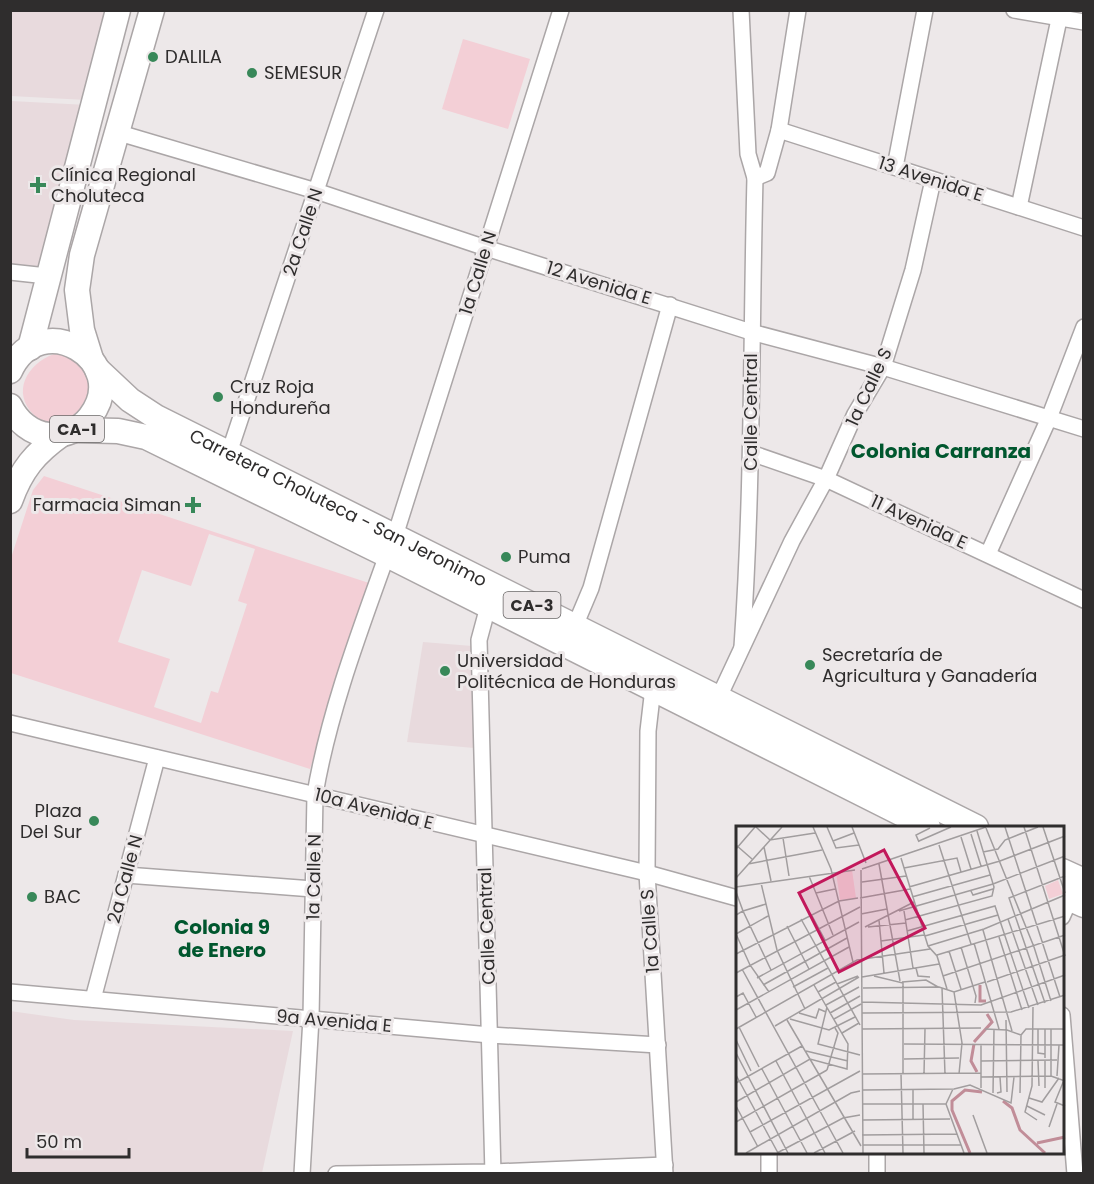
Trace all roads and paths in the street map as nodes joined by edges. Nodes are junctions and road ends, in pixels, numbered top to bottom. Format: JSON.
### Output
{"nodes":[{"id":1,"x":118,"y":10,"type":"edge"},
{"id":2,"x":152,"y":10,"type":"edge"},
{"id":3,"x":376,"y":10,"type":"edge"},
{"id":4,"x":561,"y":10,"type":"edge"},
{"id":5,"x":741,"y":10,"type":"edge"},
{"id":6,"x":798,"y":10,"type":"edge"},
{"id":7,"x":925,"y":10,"type":"edge"},
{"id":8,"x":1014,"y":10,"type":"edge"},
{"id":9,"x":1060,"y":14,"type":"edge"},
{"id":10,"x":1083,"y":22,"type":"edge"},
{"id":11,"x":779,"y":130,"type":"junction"},
{"id":12,"x":117,"y":132,"type":"junction"},
{"id":13,"x":895,"y":167,"type":"junction"},
{"id":14,"x":755,"y":178,"type":"junction"},
{"id":15,"x":933,"y":180,"type":"junction"},
{"id":16,"x":316,"y":191,"type":"junction"},
{"id":17,"x":1019,"y":207,"type":"junction"},
{"id":18,"x":1083,"y":228,"type":"edge"},
{"id":19,"x":486,"y":248,"type":"junction"},
{"id":20,"x":10,"y":272,"type":"edge"},
{"id":21,"x":47,"y":276,"type":"junction"},
{"id":22,"x":670,"y":305,"type":"junction"},
{"id":23,"x":1083,"y":327,"type":"edge"},
{"id":24,"x":751,"y":332,"type":"junction"},
{"id":25,"x":30,"y":348,"type":"junction"},
{"id":26,"x":94,"y":364,"type":"junction"},
{"id":27,"x":883,"y":367,"type":"junction"},
{"id":28,"x":10,"y":371,"type":"edge"},
{"id":29,"x":11,"y":408,"type":"edge"},
{"id":30,"x":1049,"y":418,"type":"junction"},
{"id":31,"x":1083,"y":429,"type":"edge"},
{"id":32,"x":68,"y":432,"type":"junction"},
{"id":33,"x":229,"y":453,"type":"junction"},
{"id":34,"x":751,"y":453,"type":"junction"},
{"id":35,"x":826,"y":479,"type":"junction"},
{"id":36,"x":10,"y":501,"type":"edge"},
{"id":37,"x":391,"y":545,"type":"junction"},
{"id":38,"x":988,"y":554,"type":"junction"},
{"id":39,"x":491,"y":596,"type":"junction"},
{"id":40,"x":1083,"y":600,"type":"edge"},
{"id":41,"x":575,"y":626,"type":"junction"},
{"id":42,"x":742,"y":647,"type":"junction"},
{"id":43,"x":653,"y":688,"type":"junction"},
{"id":44,"x":719,"y":698,"type":"junction"},
{"id":45,"x":10,"y":723,"type":"edge"},
{"id":46,"x":157,"y":758,"type":"junction"},
{"id":47,"x":315,"y":794,"type":"junction"},
{"id":48,"x":926,"y":826,"type":"edge"},
{"id":49,"x":974,"y":826,"type":"edge"},
{"id":50,"x":485,"y":836,"type":"junction"},
{"id":51,"x":647,"y":873,"type":"junction"},
{"id":52,"x":126,"y":875,"type":"junction"},
{"id":53,"x":1064,"y":875,"type":"edge"},
{"id":54,"x":313,"y":889,"type":"junction"},
{"id":55,"x":1074,"y":897,"type":"edge"},
{"id":56,"x":736,"y":898,"type":"edge"},
{"id":57,"x":10,"y":992,"type":"edge"},
{"id":58,"x":93,"y":999,"type":"junction"},
{"id":59,"x":310,"y":1018,"type":"junction"},
{"id":60,"x":490,"y":1035,"type":"junction"},
{"id":61,"x":1064,"y":1039,"type":"edge"},
{"id":62,"x":658,"y":1045,"type":"junction"},
{"id":63,"x":769,"y":1154,"type":"edge"},
{"id":64,"x":877,"y":1154,"type":"edge"},
{"id":65,"x":665,"y":1169,"type":"edge"},
{"id":66,"x":302,"y":1173,"type":"edge"},
{"id":67,"x":336,"y":1173,"type":"edge"},
{"id":68,"x":493,"y":1173,"type":"edge"},
{"id":69,"x":769,"y":1173,"type":"edge"},
{"id":70,"x":878,"y":1173,"type":"edge"},
{"id":71,"x":1075,"y":1173,"type":"edge"}],
"edges":[{"from":1,"to":21,"type":"highway"},
{"from":2,"to":12,"type":"highway","number":"CA-1"},
{"from":3,"to":16,"type":"street","name":"2a Calle N"},
{"from":4,"to":19,"type":"street","name":"1a Calle N"},
{"from":5,"to":14,"type":"street","name":"Calle Central"},
{"from":6,"to":11,"type":"street"},
{"from":7,"to":13,"type":"street"},
{"from":8,"to":9,"type":"street"},
{"from":9,"to":10,"type":"street"},
{"from":9,"to":17,"type":"street"},
{"from":11,"to":13,"type":"street","name":"13 Avenida E"},
{"from":11,"to":14,"type":"street"},
{"from":12,"to":16,"type":"street","name":"12 Avenida E"},
{"from":12,"to":26,"type":"highway","number":"CA-1"},
{"from":13,"to":15,"type":"street","name":"13 Avenida E"},
{"from":14,"to":24,"type":"street","name":"Calle Central"},
{"from":15,"to":17,"type":"street","name":"13 Avenida E"},
{"from":15,"to":27,"type":"street","name":"1a Calle S"},
{"from":16,"to":19,"type":"street","name":"12 Avenida E"},
{"from":16,"to":33,"type":"street","name":"2a Calle N"},
{"from":17,"to":18,"type":"street","name":"13 Avenida E"},
{"from":19,"to":22,"type":"street","name":"12 Avenida E"},
{"from":19,"to":37,"type":"street","name":"1a Calle N"},
{"from":20,"to":21,"type":"street"},
{"from":21,"to":25,"type":"highway"},
{"from":22,"to":24,"type":"street","name":"12 Avenida E"},
{"from":22,"to":41,"type":"street"},
{"from":23,"to":30,"type":"street"},
{"from":24,"to":27,"type":"street","name":"12 Avenida E"},
{"from":24,"to":34,"type":"street","name":"Calle Central"},
{"from":25,"to":26,"type":"highway","name":"Carretera Choluteca - San Jeronimo"},
{"from":25,"to":28,"type":"highway"},
{"from":26,"to":32,"type":"highway","number":"CA-1"},
{"from":26,"to":33,"type":"highway","name":"Carretera Choluteca - San Jeronimo","number":"CA-3"},
{"from":27,"to":30,"type":"street","name":"12 Avenida E"},
{"from":27,"to":35,"type":"street","name":"1a Calle S"},
{"from":29,"to":32,"type":"highway","number":"CA-1"},
{"from":30,"to":31,"type":"street","name":"12 Avenida E"},
{"from":30,"to":38,"type":"street"},
{"from":32,"to":36,"type":"highway","number":"CA-1"},
{"from":32,"to":37,"type":"highway","name":"Carretera Choluteca - San Jeronimo","number":"CA-3"},
{"from":33,"to":37,"type":"highway","name":"Carretera Choluteca - San Jeronimo","number":"CA-3"},
{"from":34,"to":35,"type":"street","name":"11 Avenida E"},
{"from":34,"to":42,"type":"street","name":"Calle Central"},
{"from":35,"to":38,"type":"street","name":"11 Avenida E"},
{"from":35,"to":42,"type":"street","name":"1a Calle S"},
{"from":37,"to":39,"type":"highway","name":"Carretera Choluteca - San Jeronimo","number":"CA-3"},
{"from":37,"to":47,"type":"street","name":"1a Calle N"},
{"from":38,"to":40,"type":"street","name":"11 Avenida E"},
{"from":39,"to":41,"type":"highway","name":"Carretera Choluteca - San Jeronimo","number":"CA-3"},
{"from":39,"to":43,"type":"highway","name":"Carretera Choluteca - San Jeronimo","number":"CA-3"},
{"from":39,"to":50,"type":"street","name":"Calle Central"},
{"from":41,"to":44,"type":"highway","name":"Carretera Choluteca - San Jeronimo","number":"CA-3"},
{"from":42,"to":44,"type":"street","name":"1a Calle S"},
{"from":43,"to":48,"type":"highway","name":"Carretera Choluteca - San Jeronimo","number":"CA-3"},
{"from":43,"to":51,"type":"street","name":"1a Calle S"},
{"from":44,"to":49,"type":"highway","name":"Carretera Choluteca - San Jeronimo","number":"CA-3"},
{"from":45,"to":46,"type":"street","name":"10a Avenida E"},
{"from":46,"to":47,"type":"street","name":"10a Avenida E"},
{"from":46,"to":52,"type":"street","name":"2a Calle N"},
{"from":47,"to":50,"type":"street","name":"10a Avenida E"},
{"from":47,"to":54,"type":"street","name":"1a Calle N"},
{"from":50,"to":51,"type":"street","name":"10a Avenida E"},
{"from":50,"to":60,"type":"street","name":"Calle Central"},
{"from":51,"to":56,"type":"street","name":"10a Avenida E"},
{"from":51,"to":62,"type":"street","name":"1a Calle S"},
{"from":52,"to":54,"type":"street"},
{"from":52,"to":58,"type":"street","name":"2a Calle N"},
{"from":53,"to":55,"type":"highway"},
{"from":54,"to":59,"type":"street","name":"1a Calle N"},
{"from":57,"to":58,"type":"street","name":"9a Avenida E"},
{"from":58,"to":59,"type":"street","name":"9a Avenida E"},
{"from":59,"to":60,"type":"street","name":"9a Avenida E"},
{"from":59,"to":66,"type":"street","name":"1a Calle N"},
{"from":60,"to":62,"type":"street","name":"9a Avenida E"},
{"from":60,"to":68,"type":"street","name":"Calle Central"},
{"from":61,"to":71,"type":"street"},
{"from":62,"to":65,"type":"street","name":"1a Calle S"},
{"from":63,"to":69,"type":"street"},
{"from":64,"to":70,"type":"street"},
{"from":65,"to":68,"type":"street"},
{"from":67,"to":68,"type":"street"}]}
